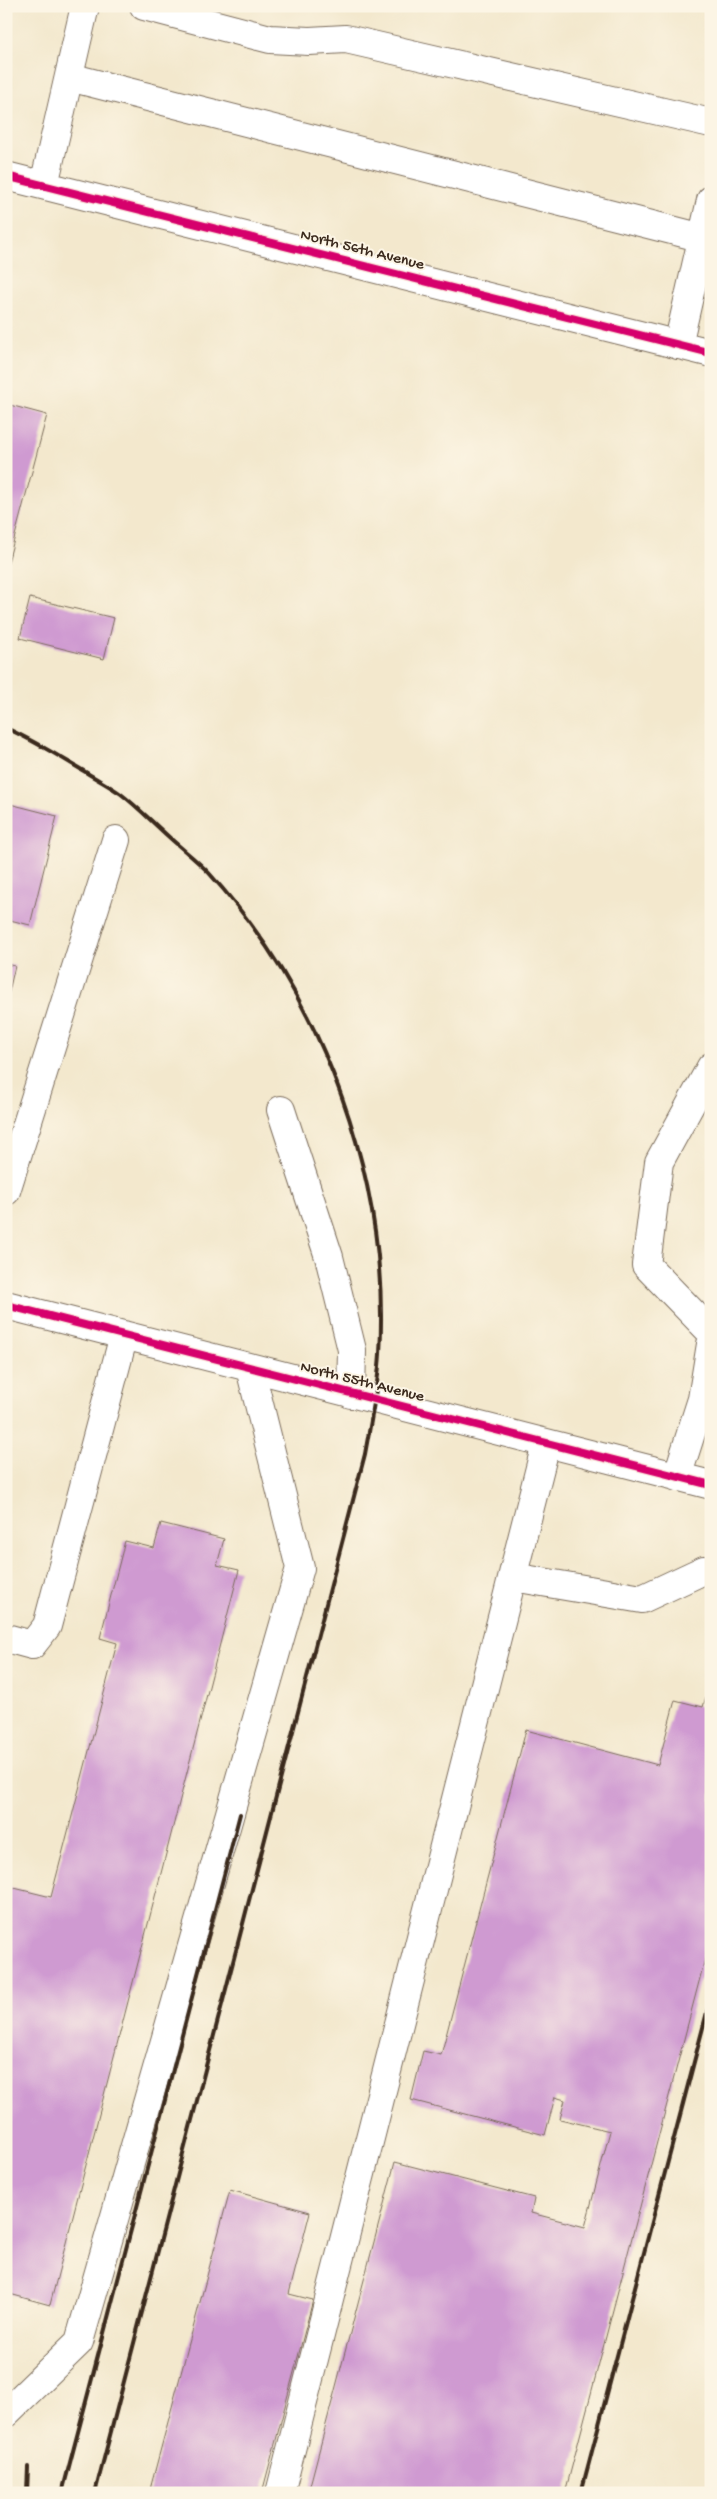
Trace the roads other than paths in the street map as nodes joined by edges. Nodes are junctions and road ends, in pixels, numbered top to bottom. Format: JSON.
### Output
{"nodes":[{"id":1,"x":85,"y":6,"type":"edge"},
{"id":2,"x":144,"y":6,"type":"edge"},
{"id":3,"x":69,"y":77,"type":"junction"},
{"id":4,"x":711,"y":123,"type":"edge"},
{"id":5,"x":6,"y":176,"type":"edge"},
{"id":6,"x":44,"y":185,"type":"junction"},
{"id":7,"x":711,"y":200,"type":"edge"},
{"id":8,"x":707,"y":239,"type":"edge"},
{"id":9,"x":678,"y":345,"type":"junction"},
{"id":10,"x":711,"y":353,"type":"edge"},
{"id":11,"x":116,"y":840,"type":"dead end"},
{"id":12,"x":711,"y":1067,"type":"edge"},
{"id":13,"x":281,"y":1110,"type":"dead end"},
{"id":14,"x":6,"y":1191,"type":"edge"},
{"id":15,"x":6,"y":1305,"type":"edge"},
{"id":16,"x":711,"y":1332,"type":"edge"},
{"id":17,"x":124,"y":1335,"type":"junction"},
{"id":18,"x":711,"y":1344,"type":"edge"},
{"id":19,"x":250,"y":1368,"type":"junction"},
{"id":20,"x":350,"y":1394,"type":"junction"},
{"id":21,"x":546,"y":1444,"type":"junction"},
{"id":22,"x":677,"y":1477,"type":"junction"},
{"id":23,"x":711,"y":1486,"type":"edge"},
{"id":24,"x":711,"y":1572,"type":"edge"},
{"id":25,"x":513,"y":1577,"type":"junction"},
{"id":26,"x":6,"y":1638,"type":"edge"},
{"id":27,"x":6,"y":2413,"type":"edge"},
{"id":28,"x":280,"y":2493,"type":"edge"}],
"edges":[{"from":1,"to":3,"type":"street"},
{"from":2,"to":4,"type":"street"},
{"from":3,"to":6,"type":"street"},
{"from":3,"to":8,"type":"street"},
{"from":5,"to":6,"type":"street","name":"North 56th Avenue"},
{"from":6,"to":9,"type":"street","name":"North 56th Avenue"},
{"from":7,"to":8,"type":"street"},
{"from":8,"to":9,"type":"street"},
{"from":9,"to":10,"type":"street","name":"North 56th Avenue"},
{"from":11,"to":14,"type":"street"},
{"from":12,"to":16,"type":"street"},
{"from":13,"to":20,"type":"street"},
{"from":15,"to":17,"type":"street","name":"North 55th Avenue"},
{"from":17,"to":19,"type":"street","name":"North 55th Avenue"},
{"from":17,"to":26,"type":"street"},
{"from":18,"to":22,"type":"street"},
{"from":19,"to":20,"type":"street","name":"North 55th Avenue"},
{"from":19,"to":27,"type":"street"},
{"from":20,"to":21,"type":"street","name":"North 55th Avenue"},
{"from":21,"to":22,"type":"street","name":"North 55th Avenue"},
{"from":21,"to":25,"type":"street"},
{"from":22,"to":23,"type":"street","name":"North 55th Avenue"},
{"from":24,"to":25,"type":"street"},
{"from":25,"to":28,"type":"street"}]}
